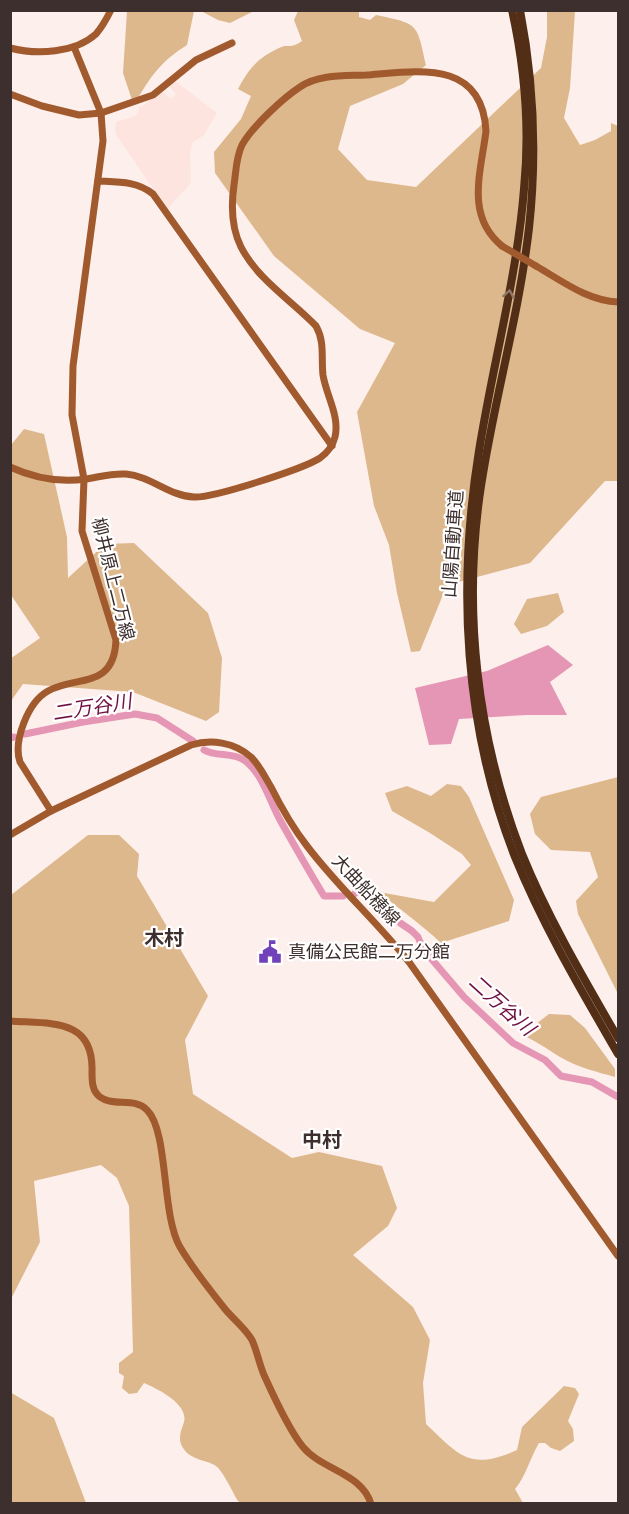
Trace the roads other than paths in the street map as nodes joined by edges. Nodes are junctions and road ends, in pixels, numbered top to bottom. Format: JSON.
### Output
{"nodes":[{"id":1,"x":111,"y":10,"type":"edge"},
{"id":2,"x":512,"y":10,"type":"edge"},
{"id":3,"x":520,"y":10,"type":"edge"},
{"id":4,"x":232,"y":43,"type":"dead end"},
{"id":5,"x":74,"y":47,"type":"junction"},
{"id":6,"x":10,"y":48,"type":"edge"},
{"id":7,"x":10,"y":94,"type":"edge"},
{"id":8,"x":101,"y":113,"type":"junction"},
{"id":9,"x":98,"y":181,"type":"junction"},
{"id":10,"x":618,"y":302,"type":"edge"},
{"id":11,"x":332,"y":446,"type":"junction"},
{"id":12,"x":10,"y":466,"type":"edge"},
{"id":13,"x":84,"y":479,"type":"junction"},
{"id":14,"x":471,"y":643,"type":"junction"},
{"id":15,"x":484,"y":739,"type":"junction"},
{"id":16,"x":51,"y":812,"type":"junction"},
{"id":17,"x":10,"y":835,"type":"edge"},
{"id":18,"x":10,"y":1021,"type":"edge"},
{"id":19,"x":618,"y":1038,"type":"edge"},
{"id":20,"x":618,"y":1054,"type":"edge"},
{"id":21,"x":618,"y":1256,"type":"edge"},
{"id":22,"x":371,"y":1503,"type":"edge"}],
"edges":[{"from":1,"to":5,"type":"street"},
{"from":14,"to":2,"type":"highway","name":"山陽自動車道","one_way":true},
{"from":3,"to":14,"type":"highway","name":"山陽自動車道"},
{"from":4,"to":8,"type":"street"},
{"from":5,"to":6,"type":"street"},
{"from":5,"to":8,"type":"street","name":"柳井原上二万線"},
{"from":7,"to":8,"type":"street"},
{"from":8,"to":9,"type":"street","name":"柳井原上二万線"},
{"from":9,"to":11,"type":"street"},
{"from":9,"to":13,"type":"street","name":"柳井原上二万線"},
{"from":10,"to":11,"type":"street","bridge":true},
{"from":11,"to":13,"type":"street"},
{"from":12,"to":13,"type":"street"},
{"from":13,"to":16,"type":"street","name":"柳井原上二万線"},
{"from":14,"to":15,"type":"highway","name":"山陽自動車道"},
{"from":15,"to":19,"type":"highway","name":"山陽自動車道"},
{"from":15,"to":20,"type":"highway","name":"山陽自動車道"},
{"from":16,"to":17,"type":"street","name":"大曲船穂線"},
{"from":16,"to":21,"type":"street","name":"大曲船穂線"},
{"from":18,"to":22,"type":"street"}]}
